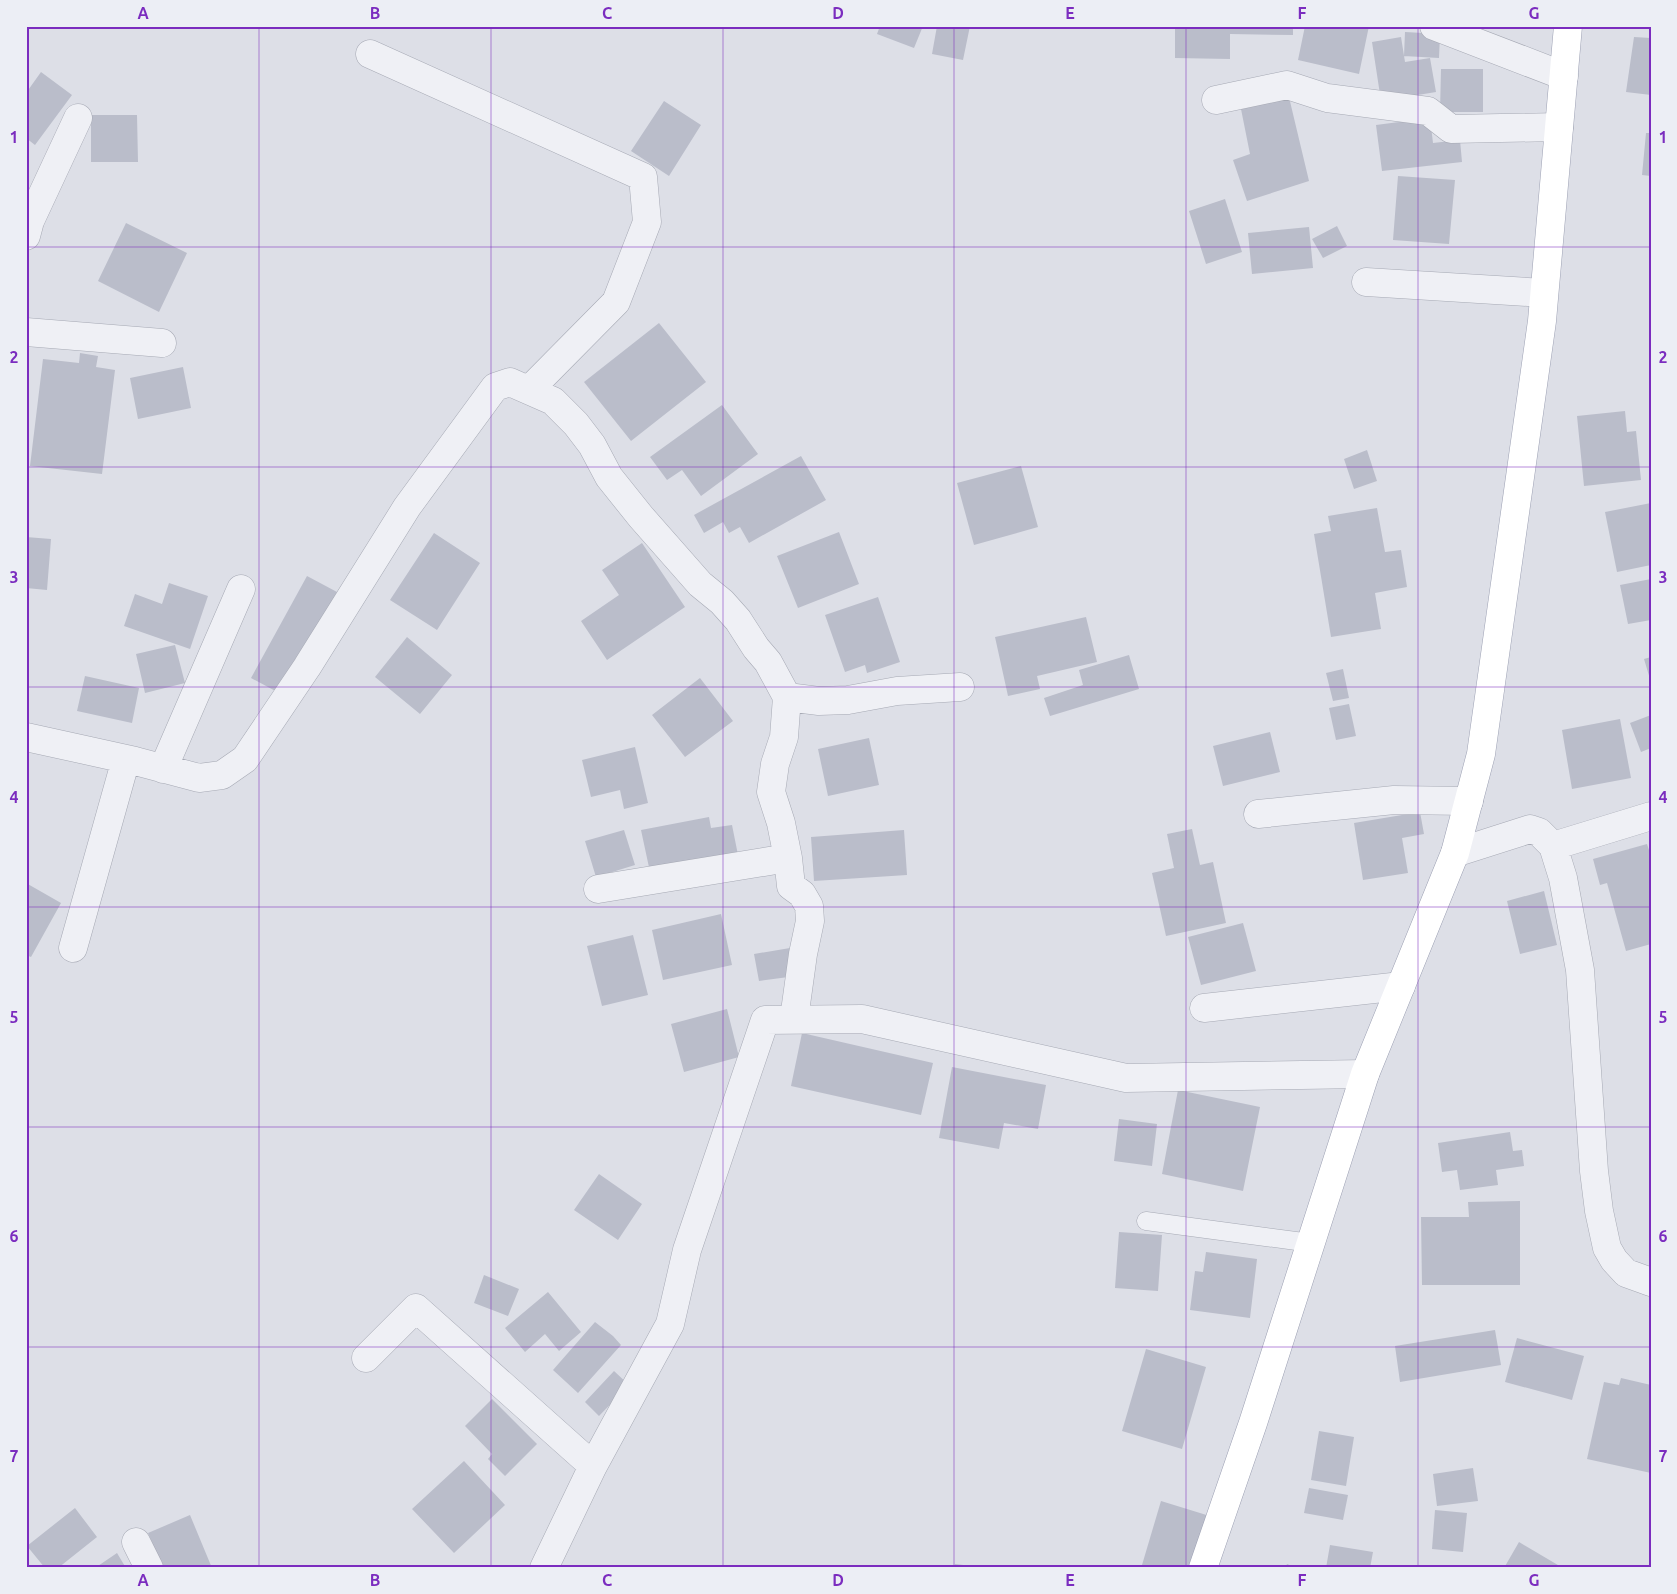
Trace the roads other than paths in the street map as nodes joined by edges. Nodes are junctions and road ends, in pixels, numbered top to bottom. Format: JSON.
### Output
{"nodes":[{"id":1,"x":1434,"y":26,"type":"edge"},
{"id":2,"x":1568,"y":26,"type":"edge"},
{"id":3,"x":370,"y":54,"type":"dead end"},
{"id":4,"x":1564,"y":76,"type":"junction"},
{"id":5,"x":1216,"y":100,"type":"dead end"},
{"id":6,"x":78,"y":118,"type":"dead end"},
{"id":7,"x":1559,"y":127,"type":"junction"},
{"id":8,"x":26,"y":236,"type":"edge"},
{"id":9,"x":1366,"y":282,"type":"dead end"},
{"id":10,"x":1544,"y":293,"type":"junction"},
{"id":11,"x":26,"y":332,"type":"edge"},
{"id":12,"x":162,"y":343,"type":"dead end"},
{"id":13,"x":529,"y":390,"type":"junction"},
{"id":14,"x":241,"y":589,"type":"dead end"},
{"id":15,"x":960,"y":687,"type":"dead end"},
{"id":16,"x":786,"y":697,"type":"junction"},
{"id":17,"x":26,"y":737,"type":"edge"},
{"id":18,"x":126,"y":759,"type":"junction"},
{"id":19,"x":163,"y":769,"type":"junction"},
{"id":20,"x":1469,"y":801,"type":"junction"},
{"id":21,"x":1258,"y":814,"type":"dead end"},
{"id":22,"x":1651,"y":816,"type":"edge"},
{"id":23,"x":1553,"y":846,"type":"junction"},
{"id":24,"x":1455,"y":853,"type":"junction"},
{"id":25,"x":788,"y":858,"type":"junction"},
{"id":26,"x":598,"y":890,"type":"dead end"},
{"id":27,"x":73,"y":948,"type":"dead end"},
{"id":28,"x":1401,"y":986,"type":"junction"},
{"id":29,"x":1204,"y":1008,"type":"dead end"},
{"id":30,"x":794,"y":1019,"type":"junction"},
{"id":31,"x":1365,"y":1074,"type":"junction"},
{"id":32,"x":1146,"y":1221,"type":"dead end"},
{"id":33,"x":1311,"y":1243,"type":"junction"},
{"id":34,"x":1651,"y":1282,"type":"edge"},
{"id":35,"x":366,"y":1358,"type":"dead end"},
{"id":36,"x":593,"y":1466,"type":"junction"},
{"id":37,"x":136,"y":1542,"type":"dead end"},
{"id":38,"x":149,"y":1568,"type":"edge"},
{"id":39,"x":544,"y":1568,"type":"edge"},
{"id":40,"x":1204,"y":1568,"type":"edge"}],
"edges":[{"from":1,"to":4,"type":"street"},
{"from":2,"to":4,"type":"main road"},
{"from":3,"to":13,"type":"street"},
{"from":4,"to":7,"type":"main road"},
{"from":5,"to":7,"type":"street"},
{"from":6,"to":8,"type":"street"},
{"from":7,"to":10,"type":"main road"},
{"from":9,"to":10,"type":"street"},
{"from":10,"to":20,"type":"main road"},
{"from":11,"to":12,"type":"street"},
{"from":13,"to":16,"type":"street"},
{"from":13,"to":19,"type":"street"},
{"from":14,"to":19,"type":"street"},
{"from":15,"to":16,"type":"street"},
{"from":16,"to":25,"type":"street"},
{"from":17,"to":18,"type":"street"},
{"from":18,"to":19,"type":"street"},
{"from":18,"to":27,"type":"street"},
{"from":20,"to":21,"type":"street"},
{"from":20,"to":24,"type":"main road"},
{"from":22,"to":23,"type":"street"},
{"from":23,"to":24,"type":"street"},
{"from":23,"to":34,"type":"street"},
{"from":24,"to":28,"type":"main road"},
{"from":25,"to":26,"type":"street"},
{"from":25,"to":30,"type":"street"},
{"from":28,"to":29,"type":"street"},
{"from":28,"to":31,"type":"main road"},
{"from":30,"to":31,"type":"street"},
{"from":30,"to":36,"type":"street"},
{"from":31,"to":33,"type":"main road"},
{"from":32,"to":33,"type":"lane"},
{"from":33,"to":40,"type":"main road"},
{"from":35,"to":36,"type":"street"},
{"from":36,"to":39,"type":"street"},
{"from":37,"to":38,"type":"street"}]}
